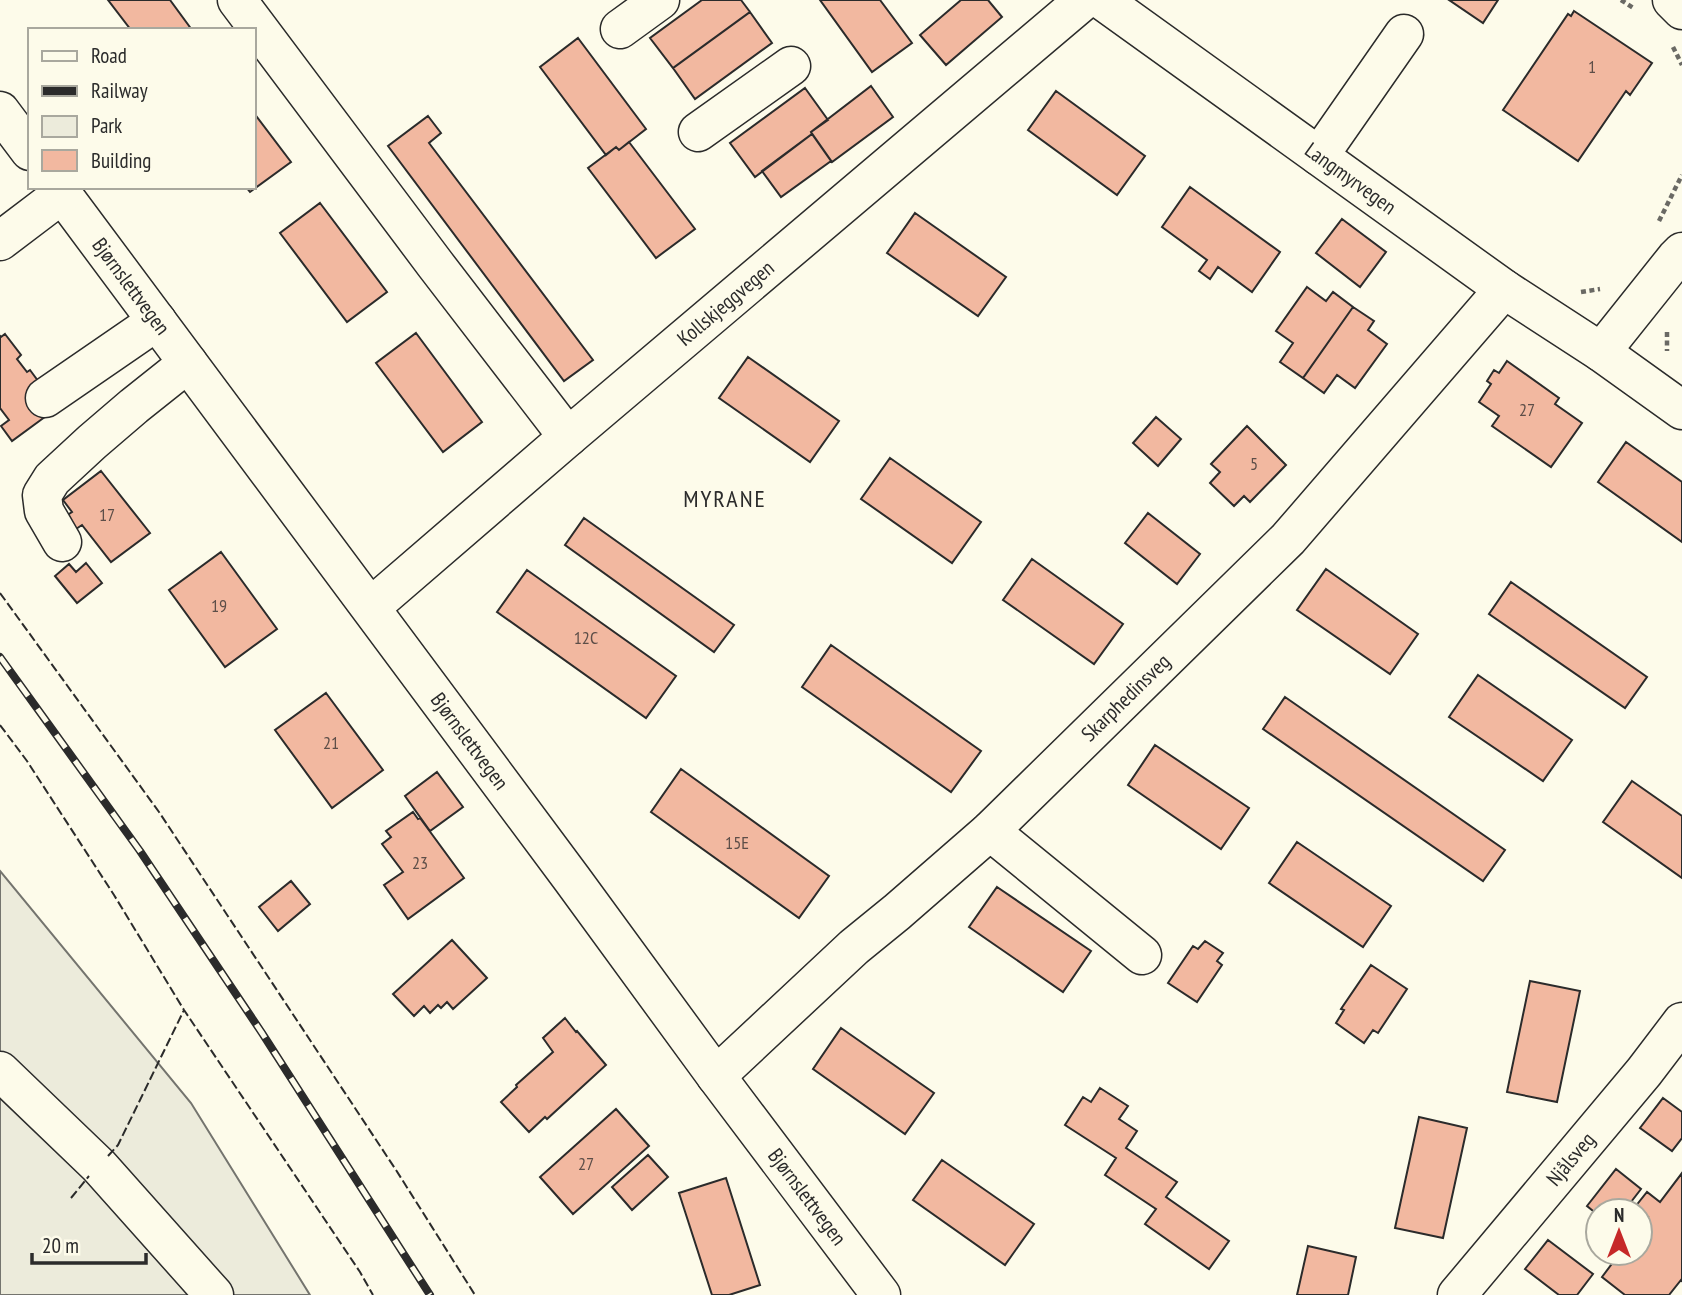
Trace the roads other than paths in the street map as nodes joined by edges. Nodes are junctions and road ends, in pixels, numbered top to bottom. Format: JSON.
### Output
{"nodes":[{"id":1,"x":237,"y":0,"type":"edge"},
{"id":2,"x":660,"y":0,"type":"edge"},
{"id":3,"x":1084,"y":0,"type":"edge"},
{"id":4,"x":1102,"y":0,"type":"edge"},
{"id":5,"x":1672,"y":0,"type":"edge"},
{"id":6,"x":1682,"y":10,"type":"edge"},
{"id":7,"x":620,"y":29,"type":"dead end"},
{"id":8,"x":1404,"y":34,"type":"dead end"},
{"id":9,"x":791,"y":66,"type":"dead end"},
{"id":10,"x":0,"y":111,"type":"edge"},
{"id":11,"x":698,"y":132,"type":"dead end"},
{"id":12,"x":28,"y":148,"type":"edge"},
{"id":13,"x":1319,"y":156,"type":"junction"},
{"id":14,"x":60,"y":191,"type":"edge"},
{"id":15,"x":0,"y":241,"type":"edge"},
{"id":16,"x":1674,"y":244,"type":"edge"},
{"id":17,"x":1504,"y":289,"type":"junction"},
{"id":18,"x":157,"y":321,"type":"junction"},
{"id":19,"x":1601,"y":352,"type":"junction"},
{"id":20,"x":188,"y":363,"type":"junction"},
{"id":21,"x":46,"y":398,"type":"dead end"},
{"id":22,"x":1682,"y":410,"type":"edge"},
{"id":23,"x":568,"y":437,"type":"junction"},
{"id":24,"x":62,"y":542,"type":"dead end"},
{"id":25,"x":370,"y":607,"type":"junction"},
{"id":26,"x":990,"y":831,"type":"junction"},
{"id":27,"x":1142,"y":955,"type":"dead end"},
{"id":28,"x":1682,"y":1022,"type":"edge"},
{"id":29,"x":1670,"y":1061,"type":"edge"},
{"id":30,"x":0,"y":1071,"type":"edge"},
{"id":31,"x":716,"y":1076,"type":"junction"},
{"id":32,"x":214,"y":1295,"type":"edge"},
{"id":33,"x":881,"y":1295,"type":"edge"},
{"id":34,"x":1457,"y":1295,"type":"edge"}],
"edges":[{"from":1,"to":23,"type":"street"},
{"from":2,"to":7,"type":"street"},
{"from":3,"to":23,"type":"street","name":"Kollskjeggvegen"},
{"from":4,"to":13,"type":"street","name":"Langmyrvegen"},
{"from":5,"to":6,"type":"street"},
{"from":8,"to":13,"type":"street"},
{"from":9,"to":11,"type":"street"},
{"from":10,"to":12,"type":"street"},
{"from":13,"to":17,"type":"street","name":"Langmyrvegen"},
{"from":14,"to":15,"type":"street"},
{"from":14,"to":18,"type":"street","name":"Bjørnslettvegen"},
{"from":16,"to":19,"type":"street"},
{"from":17,"to":19,"type":"street","name":"Langmyrvegen"},
{"from":17,"to":26,"type":"street","name":"Skarphedinsveg"},
{"from":18,"to":20,"type":"street","name":"Bjørnslettvegen"},
{"from":18,"to":21,"type":"street"},
{"from":19,"to":22,"type":"street","name":"Langmyrvegen"},
{"from":20,"to":24,"type":"street"},
{"from":20,"to":25,"type":"street","name":"Bjørnslettvegen"},
{"from":23,"to":25,"type":"street","name":"Kollskjeggvegen"},
{"from":25,"to":31,"type":"street","name":"Bjørnslettvegen"},
{"from":26,"to":27,"type":"street"},
{"from":26,"to":31,"type":"street","name":"Skarphedinsveg"},
{"from":28,"to":29,"type":"street","name":"Njålsveg"},
{"from":29,"to":34,"type":"street","name":"Njålsveg"},
{"from":30,"to":32,"type":"street"},
{"from":31,"to":33,"type":"street","name":"Bjørnslettvegen"}]}
